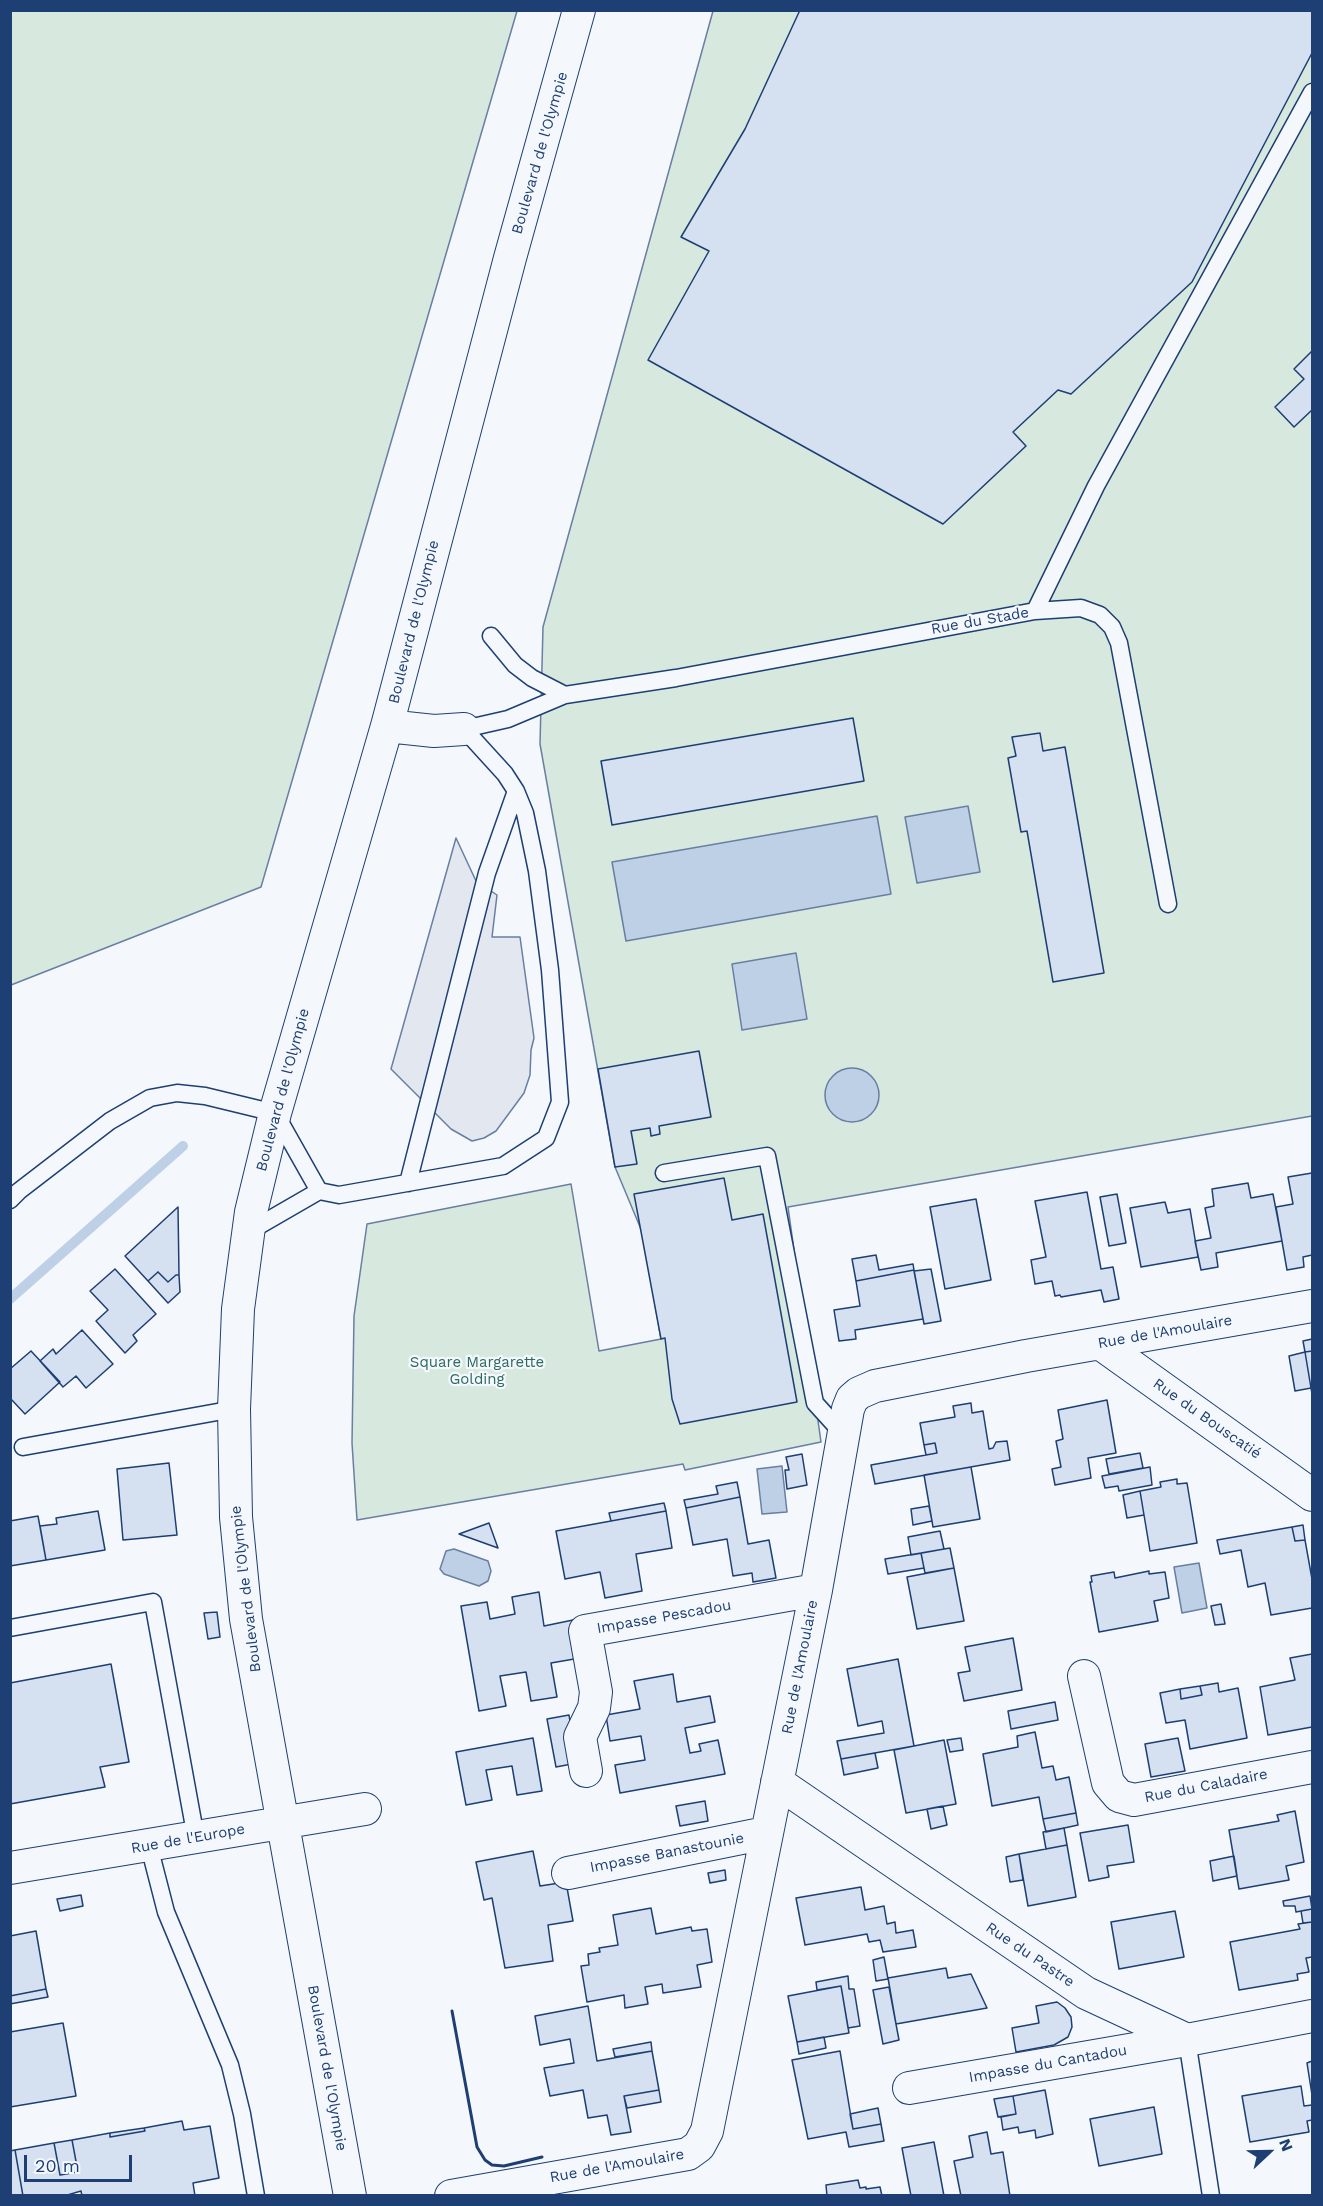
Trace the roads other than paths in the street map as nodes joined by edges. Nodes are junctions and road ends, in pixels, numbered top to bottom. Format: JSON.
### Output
{"nodes":[{"id":1,"x":579,"y":10,"type":"edge"},
{"id":2,"x":1312,"y":92,"type":"edge"},
{"id":3,"x":1035,"y":611,"type":"junction"},
{"id":4,"x":491,"y":636,"type":"dead end"},
{"id":5,"x":565,"y":695,"type":"junction"},
{"id":6,"x":387,"y":726,"type":"junction"},
{"id":7,"x":464,"y":729,"type":"junction"},
{"id":8,"x":516,"y":791,"type":"junction"},
{"id":9,"x":1168,"y":904,"type":"dead end"},
{"id":10,"x":275,"y":1113,"type":"junction"},
{"id":11,"x":664,"y":1173,"type":"dead end"},
{"id":12,"x":408,"y":1183,"type":"junction"},
{"id":13,"x":319,"y":1191,"type":"junction"},
{"id":14,"x":10,"y":1200,"type":"edge"},
{"id":15,"x":248,"y":1232,"type":"junction"},
{"id":16,"x":1312,"y":1306,"type":"edge"},
{"id":17,"x":1101,"y":1344,"type":"junction"},
{"id":18,"x":234,"y":1409,"type":"junction"},
{"id":19,"x":845,"y":1436,"type":"junction"},
{"id":20,"x":23,"y":1447,"type":"dead end"},
{"id":21,"x":1312,"y":1495,"type":"edge"},
{"id":22,"x":816,"y":1590,"type":"junction"},
{"id":23,"x":10,"y":1628,"type":"edge"},
{"id":24,"x":1084,"y":1676,"type":"dead end"},
{"id":25,"x":1312,"y":1767,"type":"edge"},
{"id":26,"x":586,"y":1771,"type":"dead end"},
{"id":27,"x":777,"y":1782,"type":"junction"},
{"id":28,"x":365,"y":1809,"type":"dead end"},
{"id":29,"x":282,"y":1823,"type":"junction"},
{"id":30,"x":766,"y":1833,"type":"junction"},
{"id":31,"x":196,"y":1838,"type":"junction"},
{"id":32,"x":149,"y":1846,"type":"junction"},
{"id":33,"x":10,"y":1868,"type":"edge"},
{"id":34,"x":568,"y":1873,"type":"dead end"},
{"id":35,"x":1312,"y":2016,"type":"edge"},
{"id":36,"x":1187,"y":2040,"type":"junction"},
{"id":37,"x":909,"y":2088,"type":"dead end"},
{"id":38,"x":256,"y":2196,"type":"edge"},
{"id":39,"x":350,"y":2196,"type":"edge"},
{"id":40,"x":451,"y":2196,"type":"edge"},
{"id":41,"x":1211,"y":2196,"type":"edge"}],
"edges":[{"from":1,"to":6,"type":"street","name":"Boulevard de l'Olympie"},
{"from":2,"to":3,"type":"lane"},
{"from":3,"to":5,"type":"lane","name":"Rue du Stade"},
{"from":3,"to":9,"type":"lane","name":"Rue du Stade"},
{"from":4,"to":5,"type":"lane"},
{"from":5,"to":7,"type":"lane","name":"Rue du Stade"},
{"from":6,"to":7,"type":"street"},
{"from":6,"to":10,"type":"street","name":"Boulevard de l'Olympie"},
{"from":7,"to":8,"type":"lane"},
{"from":8,"to":12,"type":"lane"},
{"from":8,"to":12,"type":"lane"},
{"from":10,"to":13,"type":"lane"},
{"from":10,"to":14,"type":"lane"},
{"from":10,"to":15,"type":"street","name":"Boulevard de l'Olympie"},
{"from":11,"to":19,"type":"lane"},
{"from":12,"to":13,"type":"lane"},
{"from":13,"to":15,"type":"lane"},
{"from":15,"to":18,"type":"street","name":"Boulevard de l'Olympie"},
{"from":16,"to":17,"type":"street","name":"Rue de l'Amoulaire"},
{"from":17,"to":19,"type":"street","name":"Rue de l'Amoulaire"},
{"from":17,"to":21,"type":"street","name":"Rue du Bouscatié"},
{"from":18,"to":20,"type":"lane"},
{"from":18,"to":29,"type":"street","name":"Boulevard de l'Olympie"},
{"from":19,"to":22,"type":"street","name":"Rue de l'Amoulaire"},
{"from":22,"to":26,"type":"street","name":"Impasse Pescadou"},
{"from":22,"to":27,"type":"street","name":"Rue de l'Amoulaire"},
{"from":23,"to":31,"type":"lane"},
{"from":24,"to":25,"type":"street","name":"Rue du Caladaire"},
{"from":27,"to":30,"type":"street","name":"Rue de l'Amoulaire"},
{"from":27,"to":36,"type":"street","name":"Rue du Pastre"},
{"from":28,"to":29,"type":"street","name":"Rue de l'Europe"},
{"from":29,"to":31,"type":"street","name":"Rue de l'Europe"},
{"from":29,"to":39,"type":"street","name":"Boulevard de l'Olympie"},
{"from":30,"to":34,"type":"street","name":"Impasse Banastounie"},
{"from":30,"to":40,"type":"street","name":"Rue de l'Amoulaire"},
{"from":31,"to":32,"type":"street","name":"Rue de l'Europe"},
{"from":32,"to":33,"type":"street","name":"Rue de l'Europe"},
{"from":32,"to":38,"type":"lane"},
{"from":35,"to":36,"type":"street"},
{"from":36,"to":37,"type":"street","name":"Impasse du Cantadou"},
{"from":36,"to":41,"type":"lane"}]}
